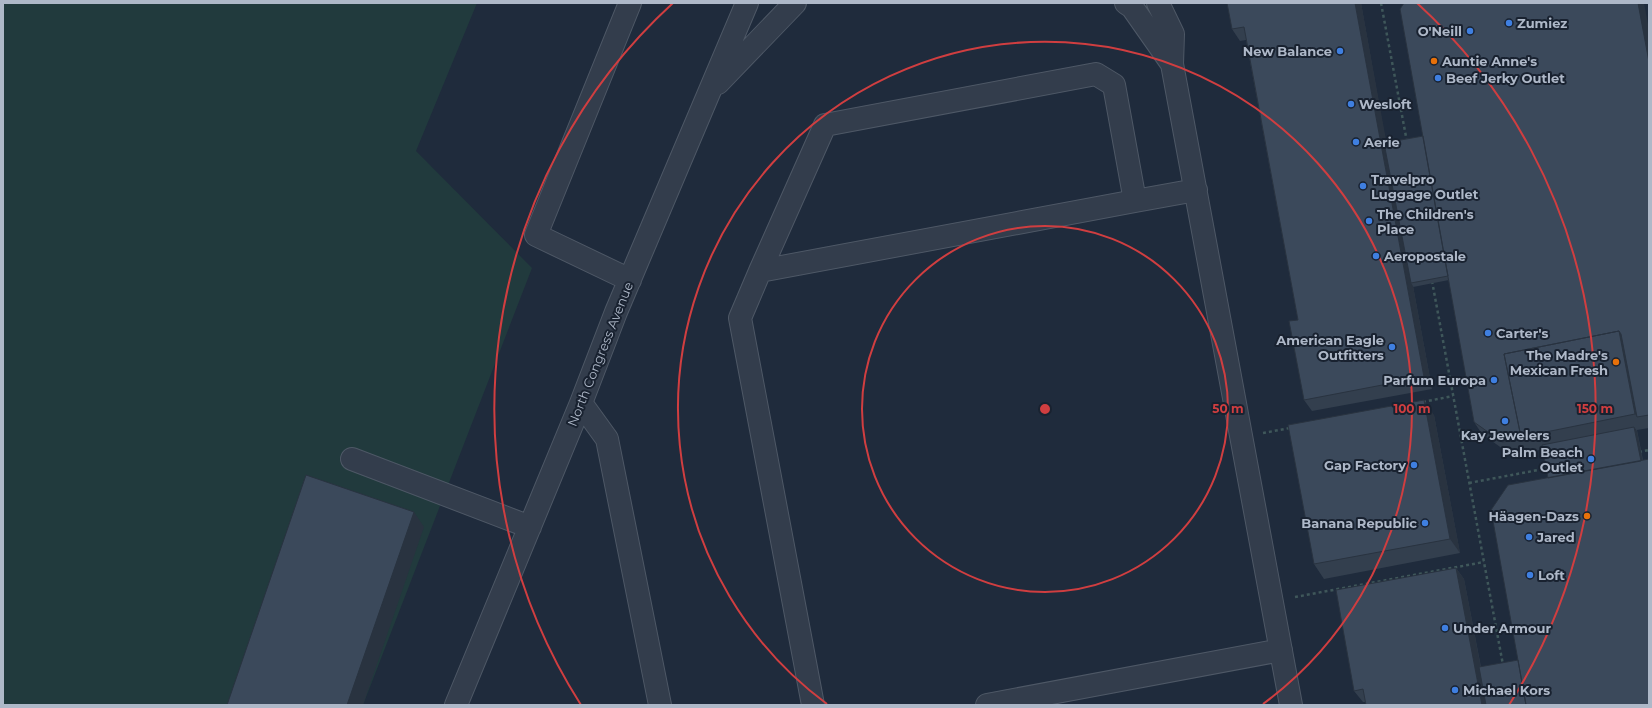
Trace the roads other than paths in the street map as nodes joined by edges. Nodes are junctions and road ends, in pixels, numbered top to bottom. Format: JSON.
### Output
{"nodes":[{"id":1,"x":630,"y":3,"type":"edge"},
{"id":2,"x":747,"y":3,"type":"edge"},
{"id":3,"x":795,"y":3,"type":"edge"},
{"id":4,"x":1126,"y":3,"type":"edge"},
{"id":5,"x":1158,"y":3,"type":"edge"},
{"id":6,"x":1172,"y":64,"type":"junction"},
{"id":7,"x":709,"y":93,"type":"junction"},
{"id":8,"x":1196,"y":190,"type":"junction"},
{"id":9,"x":1135,"y":201,"type":"junction"},
{"id":10,"x":760,"y":271,"type":"junction"},
{"id":11,"x":630,"y":280,"type":"junction"},
{"id":12,"x":581,"y":403,"type":"junction"},
{"id":13,"x":352,"y":459,"type":"dead end"},
{"id":14,"x":530,"y":527,"type":"junction"},
{"id":15,"x":1281,"y":650,"type":"junction"},
{"id":16,"x":1075,"y":697,"type":"edge"},
{"id":17,"x":456,"y":705,"type":"edge"},
{"id":18,"x":660,"y":705,"type":"edge"},
{"id":19,"x":813,"y":705,"type":"edge"},
{"id":20,"x":987,"y":705,"type":"edge"},
{"id":21,"x":1291,"y":705,"type":"edge"}],
"edges":[{"from":1,"to":11,"type":"street"},
{"from":2,"to":7,"type":"street","name":"North Congress Avenue"},
{"from":3,"to":7,"type":"street"},
{"from":4,"to":6,"type":"street"},
{"from":5,"to":6,"type":"street"},
{"from":6,"to":8,"type":"street"},
{"from":7,"to":11,"type":"street","name":"North Congress Avenue"},
{"from":8,"to":9,"type":"street"},
{"from":8,"to":15,"type":"street"},
{"from":9,"to":10,"type":"street"},
{"from":9,"to":10,"type":"street"},
{"from":10,"to":19,"type":"street"},
{"from":11,"to":12,"type":"street","name":"North Congress Avenue"},
{"from":12,"to":14,"type":"street","name":"North Congress Avenue"},
{"from":12,"to":18,"type":"street"},
{"from":13,"to":14,"type":"street"},
{"from":14,"to":17,"type":"street","name":"North Congress Avenue"},
{"from":15,"to":16,"type":"street"},
{"from":15,"to":21,"type":"street"},
{"from":16,"to":20,"type":"street"}]}
